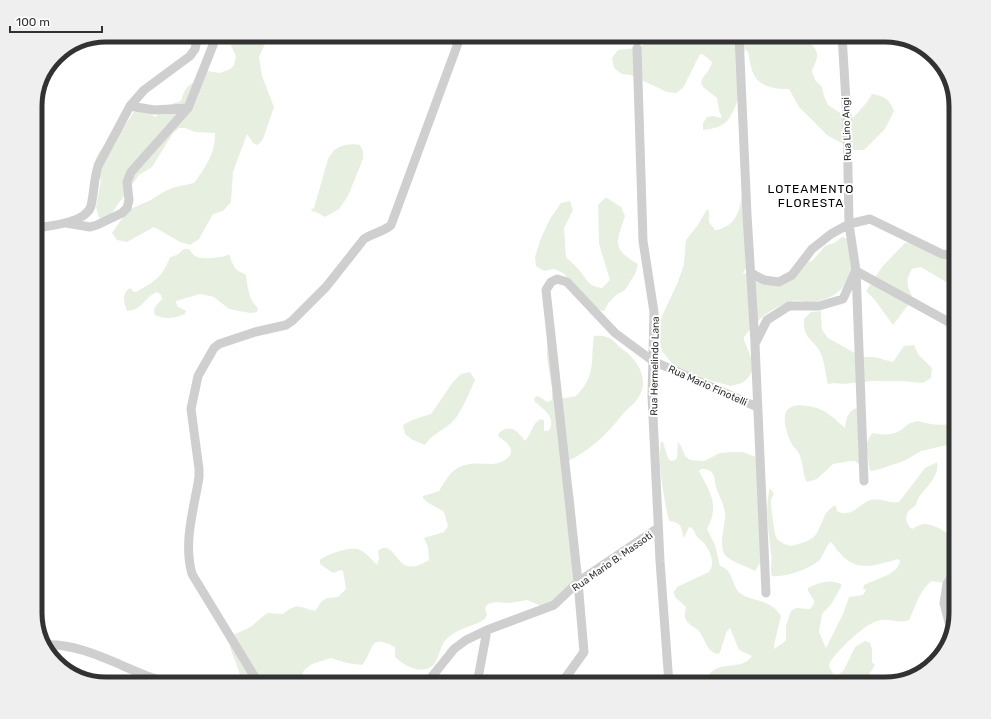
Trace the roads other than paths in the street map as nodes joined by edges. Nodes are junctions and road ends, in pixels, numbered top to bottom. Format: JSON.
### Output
{"nodes":[{"id":1,"x":196,"y":42,"type":"edge"},
{"id":2,"x":214,"y":42,"type":"edge"},
{"id":3,"x":458,"y":42,"type":"edge"},
{"id":4,"x":739,"y":42,"type":"edge"},
{"id":5,"x":842,"y":42,"type":"edge"},
{"id":6,"x":637,"y":48,"type":"dead end"},
{"id":7,"x":130,"y":106,"type":"junction"},
{"id":8,"x":188,"y":108,"type":"junction"},
{"id":9,"x":66,"y":223,"type":"junction"},
{"id":10,"x":849,"y":224,"type":"junction"},
{"id":11,"x":42,"y":227,"type":"edge"},
{"id":12,"x":949,"y":255,"type":"edge"},
{"id":13,"x":856,"y":271,"type":"junction"},
{"id":14,"x":751,"y":273,"type":"junction"},
{"id":15,"x":949,"y":322,"type":"edge"},
{"id":16,"x":755,"y":344,"type":"junction"},
{"id":17,"x":653,"y":361,"type":"junction"},
{"id":18,"x":757,"y":407,"type":"junction"},
{"id":19,"x":864,"y":481,"type":"dead end"},
{"id":20,"x":658,"y":528,"type":"junction"},
{"id":21,"x":949,"y":581,"type":"edge"},
{"id":22,"x":578,"y":582,"type":"junction"},
{"id":23,"x":766,"y":593,"type":"dead end"},
{"id":24,"x":948,"y":620,"type":"edge"},
{"id":25,"x":486,"y":630,"type":"junction"},
{"id":26,"x":51,"y":645,"type":"edge"},
{"id":27,"x":149,"y":677,"type":"edge"},
{"id":28,"x":255,"y":677,"type":"edge"},
{"id":29,"x":432,"y":677,"type":"edge"},
{"id":30,"x":477,"y":677,"type":"edge"},
{"id":31,"x":566,"y":677,"type":"edge"},
{"id":32,"x":669,"y":677,"type":"edge"}],
"edges":[{"from":1,"to":7,"type":"street"},
{"from":2,"to":8,"type":"street"},
{"from":3,"to":28,"type":"street"},
{"from":4,"to":14,"type":"street"},
{"from":5,"to":10,"type":"street","name":"Rua Lino Angi"},
{"from":6,"to":17,"type":"street","name":"Rua Hermelindo Lana"},
{"from":7,"to":8,"type":"street"},
{"from":7,"to":9,"type":"street"},
{"from":8,"to":9,"type":"street"},
{"from":9,"to":11,"type":"street"},
{"from":10,"to":12,"type":"street"},
{"from":10,"to":13,"type":"street","name":"Rua Lino Angi"},
{"from":10,"to":14,"type":"street"},
{"from":13,"to":15,"type":"street"},
{"from":13,"to":16,"type":"street"},
{"from":13,"to":19,"type":"street","name":"Rua Lino Angi"},
{"from":14,"to":16,"type":"street"},
{"from":16,"to":18,"type":"street"},
{"from":17,"to":18,"type":"street","name":"Rua Mario Finotelli"},
{"from":17,"to":20,"type":"street","name":"Rua Hermelindo Lana"},
{"from":17,"to":22,"type":"street","name":"Rua Mario Finotelli"},
{"from":18,"to":23,"type":"street"},
{"from":20,"to":22,"type":"street","name":"Rua Mario B. Massoti"},
{"from":20,"to":32,"type":"street","name":"Rua Hermelindo Lana"},
{"from":21,"to":24,"type":"street"},
{"from":22,"to":25,"type":"street","name":"Rua Mario B. Massoti"},
{"from":22,"to":31,"type":"street"},
{"from":25,"to":29,"type":"street","name":"Rua Mario B. Massoti"},
{"from":25,"to":30,"type":"street"},
{"from":26,"to":27,"type":"street"}]}
